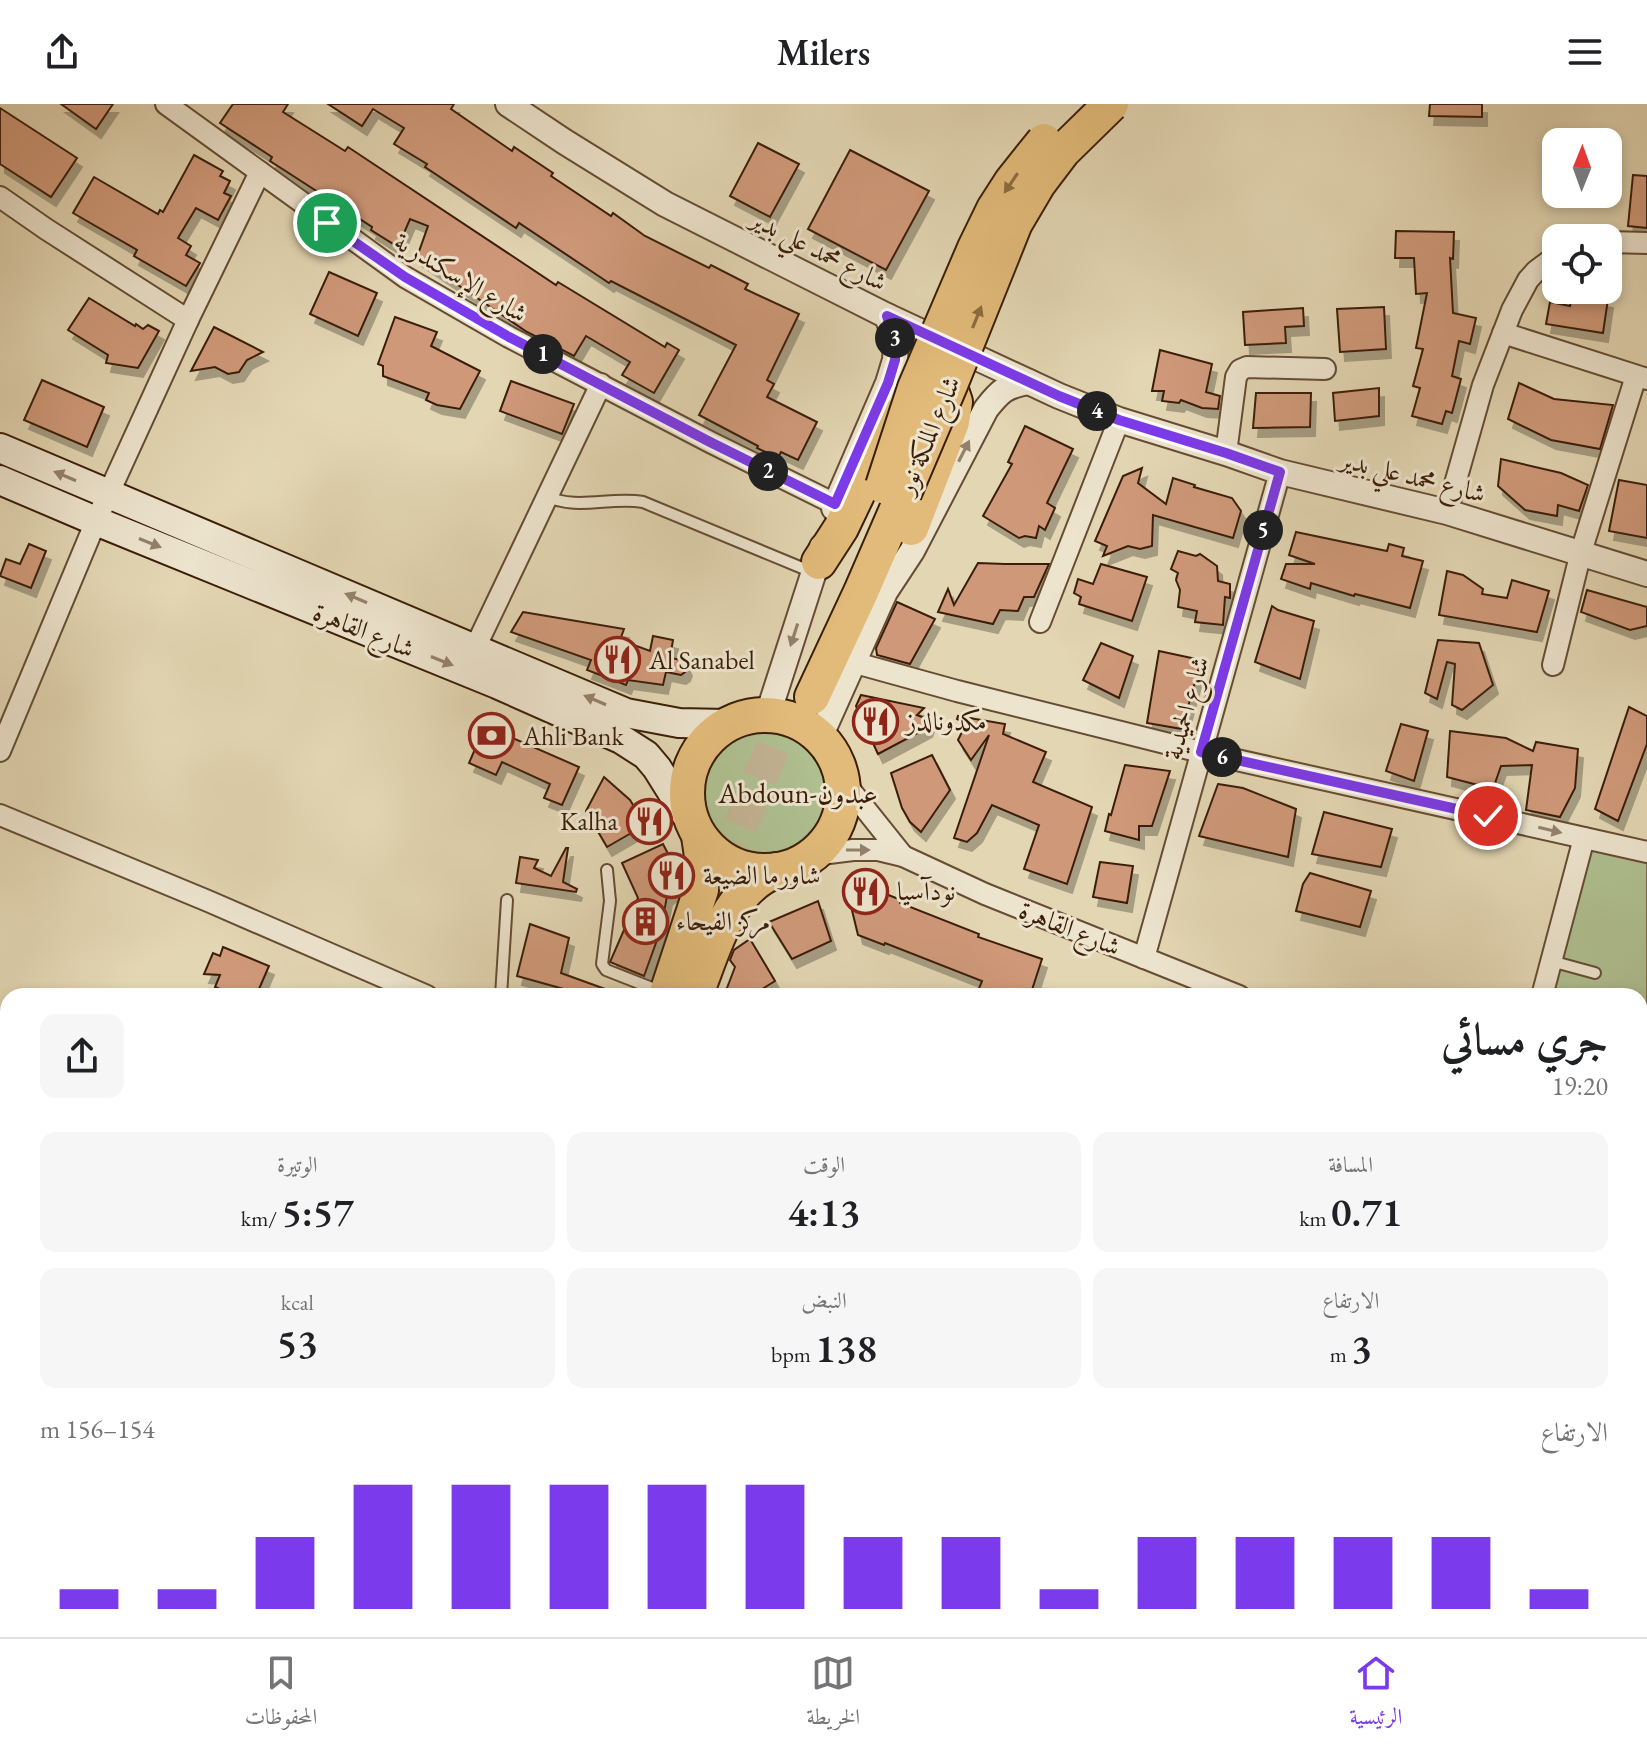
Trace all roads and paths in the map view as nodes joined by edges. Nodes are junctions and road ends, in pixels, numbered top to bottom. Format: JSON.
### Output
{"nodes":[{"id":1,"x":166,"y":104,"type":"edge"},
{"id":2,"x":508,"y":104,"type":"edge"},
{"id":3,"x":1081,"y":104,"type":"edge"},
{"id":4,"x":1111,"y":104,"type":"edge"},
{"id":5,"x":260,"y":172,"type":"junction"},
{"id":6,"x":0,"y":197,"type":"edge"},
{"id":7,"x":1622,"y":242,"type":"edge"},
{"id":8,"x":1647,"y":243,"type":"edge"},
{"id":9,"x":1542,"y":266,"type":"edge"},
{"id":10,"x":887,"y":316,"type":"junction"},
{"id":11,"x":188,"y":320,"type":"junction"},
{"id":12,"x":1503,"y":333,"type":"junction"},
{"id":13,"x":1325,"y":369,"type":"dead end"},
{"id":14,"x":1641,"y":378,"type":"edge"},
{"id":15,"x":1029,"y":382,"type":"junction"},
{"id":16,"x":601,"y":384,"type":"junction"},
{"id":17,"x":915,"y":388,"type":"junction"},
{"id":18,"x":1119,"y":420,"type":"junction"},
{"id":19,"x":0,"y":448,"type":"edge"},
{"id":20,"x":1226,"y":453,"type":"junction"},
{"id":21,"x":1280,"y":472,"type":"junction"},
{"id":22,"x":0,"y":480,"type":"edge"},
{"id":23,"x":109,"y":495,"type":"junction"},
{"id":24,"x":546,"y":496,"type":"junction"},
{"id":25,"x":900,"y":501,"type":"junction"},
{"id":26,"x":1447,"y":512,"type":"junction"},
{"id":27,"x":838,"y":516,"type":"junction"},
{"id":28,"x":96,"y":521,"type":"junction"},
{"id":29,"x":1581,"y":552,"type":"junction"},
{"id":30,"x":816,"y":567,"type":"junction"},
{"id":31,"x":1647,"y":574,"type":"edge"},
{"id":32,"x":885,"y":592,"type":"junction"},
{"id":33,"x":1040,"y":622,"type":"dead end"},
{"id":34,"x":475,"y":648,"type":"junction"},
{"id":35,"x":852,"y":662,"type":"junction"},
{"id":36,"x":1553,"y":665,"type":"dead end"},
{"id":37,"x":804,"y":694,"type":"tunnel mouth"},
{"id":38,"x":9,"y":706,"type":"edge"},
{"id":39,"x":768,"y":714,"type":"junction"},
{"id":40,"x":650,"y":718,"type":"junction"},
{"id":41,"x":726,"y":724,"type":"junction"},
{"id":42,"x":820,"y":737,"type":"junction"},
{"id":43,"x":634,"y":746,"type":"junction"},
{"id":44,"x":0,"y":751,"type":"edge"},
{"id":45,"x":1201,"y":752,"type":"junction"},
{"id":46,"x":843,"y":781,"type":"junction"},
{"id":47,"x":0,"y":815,"type":"edge"},
{"id":48,"x":696,"y":830,"type":"junction"},
{"id":49,"x":1584,"y":838,"type":"junction"},
{"id":50,"x":1647,"y":852,"type":"edge"},
{"id":51,"x":813,"y":855,"type":"junction"},
{"id":52,"x":903,"y":856,"type":"junction"},
{"id":53,"x":607,"y":870,"type":"dead end"},
{"id":54,"x":777,"y":870,"type":"junction"},
{"id":55,"x":507,"y":900,"type":"dead end"},
{"id":56,"x":1144,"y":958,"type":"junction"},
{"id":57,"x":1551,"y":961,"type":"junction"},
{"id":58,"x":1595,"y":973,"type":"dead end"},
{"id":59,"x":409,"y":988,"type":"edge"},
{"id":60,"x":502,"y":988,"type":"edge"},
{"id":61,"x":656,"y":988,"type":"edge"},
{"id":62,"x":678,"y":988,"type":"edge"},
{"id":63,"x":680,"y":988,"type":"edge"},
{"id":64,"x":1219,"y":988,"type":"edge"},
{"id":65,"x":1544,"y":988,"type":"edge"}],
"edges":[{"from":1,"to":5,"type":"street","name":"شارع الإسكندرية"},
{"from":2,"to":10,"type":"street","name":"شارع محمد علي بدير"},
{"from":3,"to":17,"type":"highway","name":"شارع الملكة نور","one_way":true,"bridge":true},
{"from":25,"to":4,"type":"highway","name":"شارع الملكة نور","one_way":true,"bridge":true},
{"from":5,"to":11,"type":"street"},
{"from":5,"to":16,"type":"street","name":"شارع الإسكندرية"},
{"from":6,"to":11,"type":"street"},
{"from":7,"to":8,"type":"street"},
{"from":9,"to":12,"type":"street"},
{"from":10,"to":15,"type":"street","name":"شارع محمد علي بدير"},
{"from":10,"to":27,"type":"street"},
{"from":11,"to":23,"type":"street"},
{"from":12,"to":14,"type":"street"},
{"from":12,"to":26,"type":"street"},
{"from":13,"to":20,"type":"street"},
{"from":14,"to":29,"type":"street"},
{"from":15,"to":18,"type":"street","name":"شارع محمد علي بدير"},
{"from":32,"to":15,"type":"street","name":"شارع الملكة نور","one_way":true},
{"from":16,"to":24,"type":"street"},
{"from":16,"to":27,"type":"street","name":"شارع الإسكندرية"},
{"from":17,"to":25,"type":"highway","name":"شارع الملكة نور","bridge":true},
{"from":17,"to":27,"type":"highway"},
{"from":18,"to":20,"type":"street","name":"شارع محمد علي بدير"},
{"from":18,"to":33,"type":"street"},
{"from":23,"to":19,"type":"main road","name":"شارع القاهرة","one_way":true},
{"from":20,"to":21,"type":"street","name":"شارع محمد علي بدير"},
{"from":21,"to":26,"type":"street","name":"شارع محمد علي بدير"},
{"from":21,"to":45,"type":"street","name":"شارع الحميدية"},
{"from":22,"to":28,"type":"main road","name":"شارع القاهرة"},
{"from":23,"to":28,"type":"street"},
{"from":34,"to":23,"type":"main road","name":"شارع القاهرة","one_way":true},
{"from":24,"to":30,"type":"lane"},
{"from":24,"to":34,"type":"street"},
{"from":25,"to":32,"type":"highway"},
{"from":25,"to":37,"type":"highway","name":"شارع الملكة نور"},
{"from":26,"to":29,"type":"street","name":"شارع محمد علي بدير"},
{"from":27,"to":30,"type":"highway"},
{"from":28,"to":38,"type":"street"},
{"from":28,"to":43,"type":"main road","name":"شارع القاهرة","one_way":true},
{"from":29,"to":31,"type":"street","name":"شارع محمد علي بدير"},
{"from":29,"to":36,"type":"street"},
{"from":30,"to":39,"type":"street","one_way":true},
{"from":32,"to":35,"type":"street","name":"شارع الملكة نور"},
{"from":40,"to":34,"type":"main road","name":"شارع القاهرة","one_way":true},
{"from":35,"to":42,"type":"street","name":"شارع الملكة نور"},
{"from":35,"to":45,"type":"street"},
{"from":38,"to":44,"type":"street"},
{"from":39,"to":41,"type":"highway"},
{"from":39,"to":42,"type":"highway"},
{"from":40,"to":41,"type":"main road","name":"شارع القاهرة"},
{"from":40,"to":43,"type":"main road"},
{"from":41,"to":48,"type":"highway"},
{"from":42,"to":46,"type":"highway"},
{"from":43,"to":48,"type":"main road","name":"شارع القاهرة"},
{"from":45,"to":49,"type":"street","one_way":true},
{"from":45,"to":56,"type":"street","name":"شارع الحميدية"},
{"from":46,"to":51,"type":"highway"},
{"from":46,"to":52,"type":"street","name":"شارع القاهرة"},
{"from":47,"to":59,"type":"street"},
{"from":48,"to":54,"type":"highway"},
{"from":48,"to":62,"type":"highway"},
{"from":49,"to":50,"type":"street"},
{"from":49,"to":57,"type":"street"},
{"from":51,"to":52,"type":"street","name":"شارع القاهرة","one_way":true},
{"from":51,"to":54,"type":"highway"},
{"from":52,"to":56,"type":"street","name":"شارع القاهرة"},
{"from":53,"to":61,"type":"lane"},
{"from":54,"to":63,"type":"highway"},
{"from":55,"to":60,"type":"lane"},
{"from":56,"to":64,"type":"street","name":"شارع القاهرة"},
{"from":57,"to":58,"type":"lane"},
{"from":57,"to":65,"type":"street"}]}
